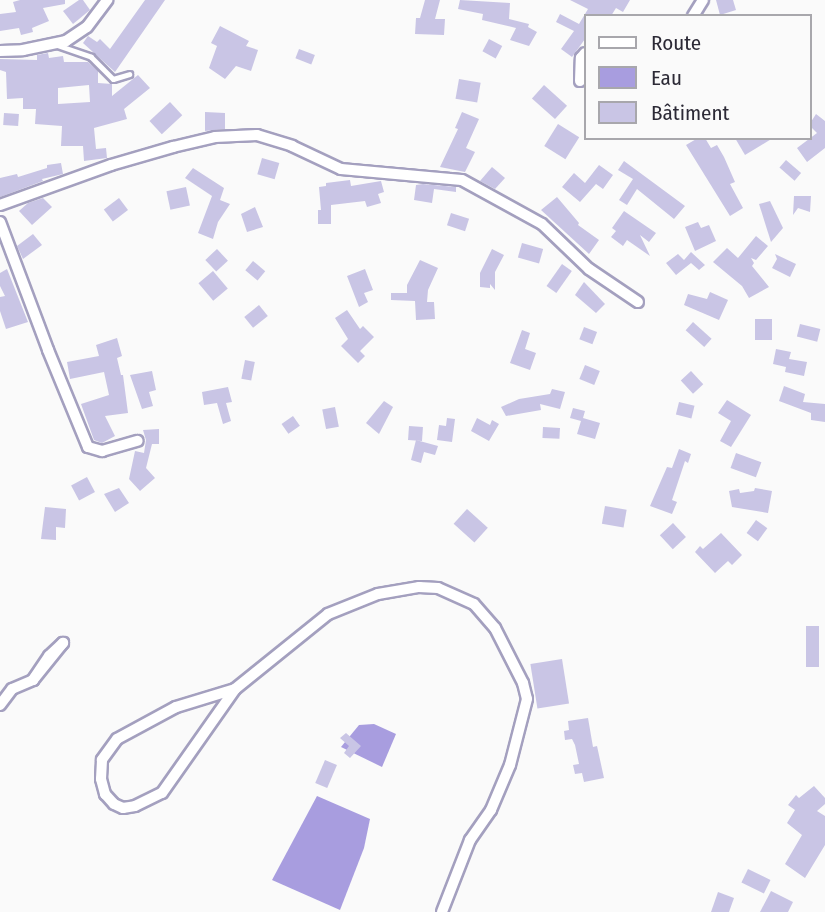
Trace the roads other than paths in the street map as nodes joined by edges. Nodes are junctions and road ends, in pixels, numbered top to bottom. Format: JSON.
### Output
{"nodes":[{"id":1,"x":107,"y":0,"type":"edge"},
{"id":2,"x":54,"y":44,"type":"junction"},
{"id":3,"x":0,"y":51,"type":"edge"},
{"id":4,"x":584,"y":54,"type":"edge"},
{"id":5,"x":129,"y":74,"type":"dead end"},
{"id":6,"x":580,"y":81,"type":"dead end"},
{"id":7,"x":0,"y":205,"type":"edge"},
{"id":8,"x":0,"y":222,"type":"edge"},
{"id":9,"x":638,"y":302,"type":"dead end"},
{"id":10,"x":138,"y":442,"type":"dead end"},
{"id":11,"x":33,"y":680,"type":"dead end"},
{"id":12,"x":235,"y":688,"type":"junction"},
{"id":13,"x":0,"y":705,"type":"edge"},
{"id":14,"x":442,"y":912,"type":"edge"}],
"edges":[{"from":1,"to":2,"type":"street"},
{"from":2,"to":3,"type":"street"},
{"from":2,"to":5,"type":"lane"},
{"from":4,"to":6,"type":"street"},
{"from":7,"to":9,"type":"street"},
{"from":8,"to":10,"type":"street"},
{"from":11,"to":13,"type":"street"},
{"from":12,"to":12,"type":"street"},
{"from":12,"to":14,"type":"street"}]}
